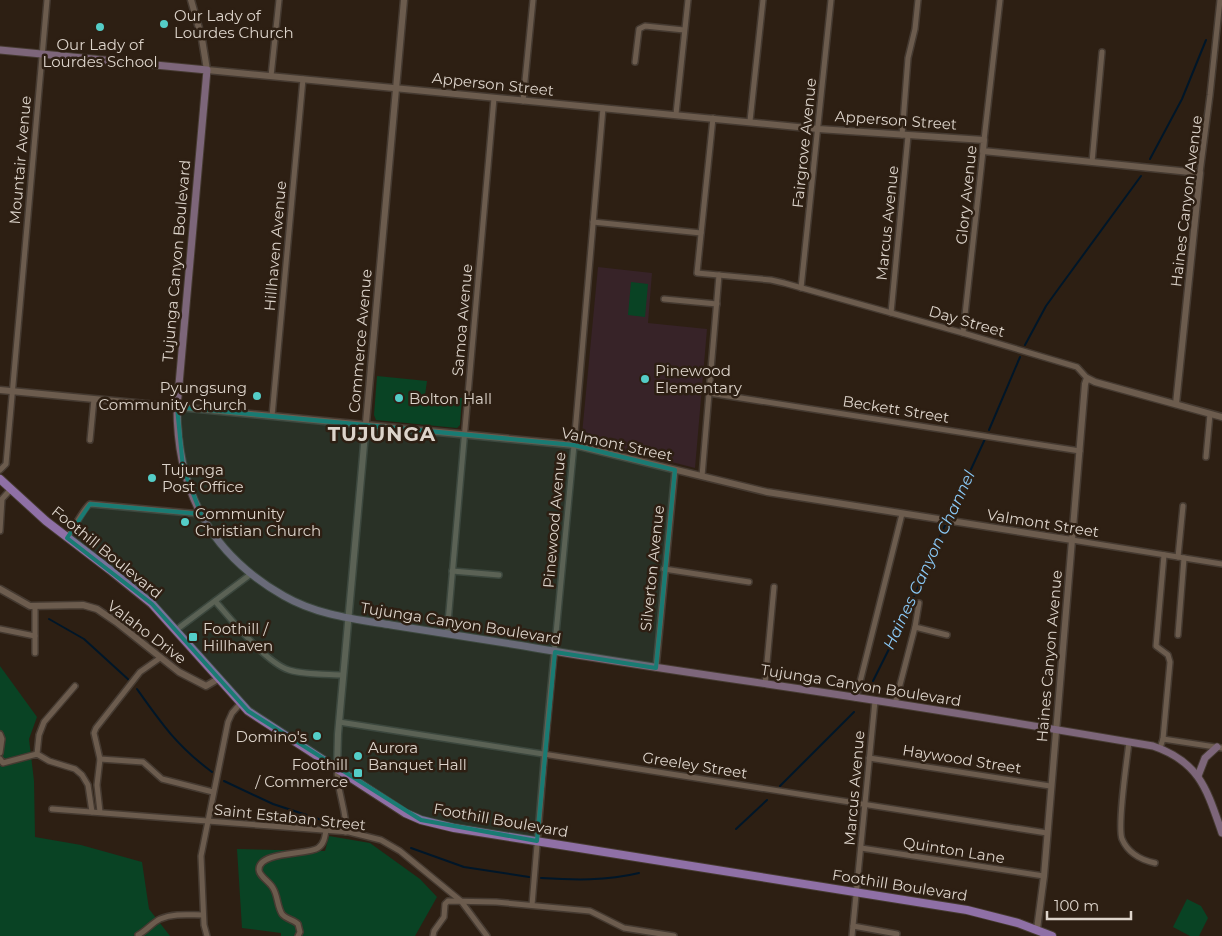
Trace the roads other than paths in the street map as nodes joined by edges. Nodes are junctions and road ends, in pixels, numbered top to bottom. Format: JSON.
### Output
{"nodes":[{"id":1,"x":47,"y":0,"type":"edge"},
{"id":2,"x":191,"y":0,"type":"edge"},
{"id":3,"x":279,"y":0,"type":"edge"},
{"id":4,"x":404,"y":0,"type":"edge"},
{"id":5,"x":533,"y":0,"type":"edge"},
{"id":6,"x":688,"y":0,"type":"edge"},
{"id":7,"x":763,"y":0,"type":"edge"},
{"id":8,"x":831,"y":0,"type":"edge"},
{"id":9,"x":918,"y":0,"type":"edge"},
{"id":10,"x":1000,"y":0,"type":"edge"},
{"id":11,"x":1220,"y":0,"type":"edge"},
{"id":12,"x":684,"y":30,"type":"junction"},
{"id":13,"x":0,"y":50,"type":"edge"},
{"id":14,"x":1102,"y":52,"type":"dead end"},
{"id":15,"x":42,"y":55,"type":"junction"},
{"id":16,"x":635,"y":62,"type":"dead end"},
{"id":17,"x":207,"y":70,"type":"junction"},
{"id":18,"x":270,"y":76,"type":"junction"},
{"id":19,"x":303,"y":79,"type":"junction"},
{"id":20,"x":394,"y":88,"type":"junction"},
{"id":21,"x":494,"y":98,"type":"junction"},
{"id":22,"x":523,"y":101,"type":"junction"},
{"id":23,"x":603,"y":108,"type":"junction"},
{"id":24,"x":676,"y":114,"type":"junction"},
{"id":25,"x":713,"y":118,"type":"junction"},
{"id":26,"x":750,"y":122,"type":"junction"},
{"id":27,"x":818,"y":128,"type":"junction"},
{"id":28,"x":905,"y":136,"type":"junction"},
{"id":29,"x":984,"y":140,"type":"junction"},
{"id":30,"x":983,"y":151,"type":"junction"},
{"id":31,"x":1092,"y":162,"type":"junction"},
{"id":32,"x":1200,"y":173,"type":"junction"},
{"id":33,"x":593,"y":222,"type":"junction"},
{"id":34,"x":701,"y":233,"type":"junction"},
{"id":35,"x":719,"y":275,"type":"junction"},
{"id":36,"x":801,"y":288,"type":"junction"},
{"id":37,"x":664,"y":299,"type":"dead end"},
{"id":38,"x":717,"y":304,"type":"junction"},
{"id":39,"x":891,"y":313,"type":"junction"},
{"id":40,"x":963,"y":333,"type":"junction"},
{"id":41,"x":1087,"y":378,"type":"junction"},
{"id":42,"x":0,"y":390,"type":"edge"},
{"id":43,"x":12,"y":391,"type":"junction"},
{"id":44,"x":709,"y":393,"type":"junction"},
{"id":45,"x":94,"y":399,"type":"junction"},
{"id":46,"x":1176,"y":404,"type":"junction"},
{"id":47,"x":177,"y":407,"type":"junction"},
{"id":48,"x":1210,"y":414,"type":"junction"},
{"id":49,"x":272,"y":416,"type":"junction"},
{"id":50,"x":1222,"y":417,"type":"edge"},
{"id":51,"x":365,"y":424,"type":"junction"},
{"id":52,"x":464,"y":434,"type":"junction"},
{"id":53,"x":90,"y":440,"type":"dead end"},
{"id":54,"x":574,"y":445,"type":"junction"},
{"id":55,"x":1080,"y":451,"type":"junction"},
{"id":56,"x":1206,"y":457,"type":"dead end"},
{"id":57,"x":0,"y":470,"type":"edge"},
{"id":58,"x":675,"y":470,"type":"junction"},
{"id":59,"x":702,"y":476,"type":"junction"},
{"id":60,"x":0,"y":479,"type":"edge"},
{"id":61,"x":11,"y":489,"type":"junction"},
{"id":62,"x":1183,"y":506,"type":"dead end"},
{"id":63,"x":201,"y":514,"type":"junction"},
{"id":64,"x":902,"y":514,"type":"junction"},
{"id":65,"x":0,"y":531,"type":"edge"},
{"id":66,"x":67,"y":538,"type":"junction"},
{"id":67,"x":1072,"y":540,"type":"junction"},
{"id":68,"x":1164,"y":555,"type":"junction"},
{"id":69,"x":1181,"y":558,"type":"junction"},
{"id":70,"x":1222,"y":564,"type":"edge"},
{"id":71,"x":664,"y":569,"type":"junction"},
{"id":72,"x":452,"y":571,"type":"junction"},
{"id":73,"x":251,"y":574,"type":"junction"},
{"id":74,"x":499,"y":575,"type":"dead end"},
{"id":75,"x":749,"y":582,"type":"dead end"},
{"id":76,"x":774,"y":587,"type":"dead end"},
{"id":77,"x":0,"y":589,"type":"edge"},
{"id":78,"x":215,"y":601,"type":"junction"},
{"id":79,"x":919,"y":603,"type":"dead end"},
{"id":80,"x":35,"y":606,"type":"junction"},
{"id":81,"x":348,"y":618,"type":"junction"},
{"id":82,"x":915,"y":627,"type":"junction"},
{"id":83,"x":0,"y":629,"type":"edge"},
{"id":84,"x":176,"y":630,"type":"junction"},
{"id":85,"x":447,"y":634,"type":"junction"},
{"id":86,"x":947,"y":635,"type":"dead end"},
{"id":87,"x":1178,"y":635,"type":"dead end"},
{"id":88,"x":34,"y":636,"type":"junction"},
{"id":89,"x":555,"y":652,"type":"junction"},
{"id":90,"x":35,"y":653,"type":"dead end"},
{"id":91,"x":160,"y":658,"type":"junction"},
{"id":92,"x":656,"y":668,"type":"junction"},
{"id":93,"x":344,"y":675,"type":"junction"},
{"id":94,"x":218,"y":679,"type":"junction"},
{"id":95,"x":765,"y":684,"type":"junction"},
{"id":96,"x":75,"y":686,"type":"dead end"},
{"id":97,"x":856,"y":698,"type":"junction"},
{"id":98,"x":874,"y":701,"type":"junction"},
{"id":99,"x":240,"y":704,"type":"junction"},
{"id":100,"x":895,"y":704,"type":"junction"},
{"id":101,"x":339,"y":722,"type":"junction"},
{"id":102,"x":1055,"y":729,"type":"junction"},
{"id":103,"x":0,"y":734,"type":"edge"},
{"id":104,"x":1163,"y":739,"type":"junction"},
{"id":105,"x":1129,"y":742,"type":"junction"},
{"id":106,"x":1220,"y":747,"type":"edge"},
{"id":107,"x":1160,"y":748,"type":"junction"},
{"id":108,"x":0,"y":753,"type":"edge"},
{"id":109,"x":37,"y":754,"type":"junction"},
{"id":110,"x":544,"y":754,"type":"junction"},
{"id":111,"x":100,"y":758,"type":"junction"},
{"id":112,"x":869,"y":758,"type":"junction"},
{"id":113,"x":1,"y":762,"type":"edge"},
{"id":114,"x":337,"y":770,"type":"junction"},
{"id":115,"x":1198,"y":776,"type":"junction"},
{"id":116,"x":1050,"y":786,"type":"junction"},
{"id":117,"x":213,"y":792,"type":"junction"},
{"id":118,"x":866,"y":805,"type":"junction"},
{"id":119,"x":52,"y":809,"type":"dead end"},
{"id":120,"x":92,"y":812,"type":"junction"},
{"id":121,"x":100,"y":812,"type":"junction"},
{"id":122,"x":208,"y":821,"type":"junction"},
{"id":123,"x":326,"y":830,"type":"junction"},
{"id":124,"x":346,"y":832,"type":"junction"},
{"id":125,"x":1047,"y":833,"type":"junction"},
{"id":126,"x":1222,"y":833,"type":"edge"},
{"id":127,"x":537,"y":841,"type":"junction"},
{"id":128,"x":861,"y":848,"type":"junction"},
{"id":129,"x":1155,"y":863,"type":"dead end"},
{"id":130,"x":1044,"y":876,"type":"junction"},
{"id":131,"x":857,"y":892,"type":"junction"},
{"id":132,"x":461,"y":901,"type":"junction"},
{"id":133,"x":532,"y":904,"type":"junction"},
{"id":134,"x":204,"y":915,"type":"junction"},
{"id":135,"x":853,"y":926,"type":"junction"},
{"id":136,"x":1036,"y":933,"type":"edge"},
{"id":137,"x":897,"y":934,"type":"dead end"},
{"id":138,"x":138,"y":935,"type":"edge"},
{"id":139,"x":207,"y":936,"type":"edge"},
{"id":140,"x":298,"y":936,"type":"edge"},
{"id":141,"x":433,"y":936,"type":"edge"},
{"id":142,"x":486,"y":936,"type":"edge"},
{"id":143,"x":674,"y":936,"type":"edge"},
{"id":144,"x":852,"y":936,"type":"edge"},
{"id":145,"x":1052,"y":936,"type":"edge"}],
"edges":[{"from":1,"to":15,"type":"street","name":"Mountair Avenue"},
{"from":2,"to":17,"type":"street","name":"Tujunga Canyon Boulevard"},
{"from":3,"to":18,"type":"street"},
{"from":4,"to":20,"type":"street","name":"Commerce Avenue"},
{"from":5,"to":22,"type":"street"},
{"from":6,"to":12,"type":"street"},
{"from":7,"to":26,"type":"street"},
{"from":8,"to":27,"type":"street","name":"Fairgrove Avenue"},
{"from":9,"to":28,"type":"street","name":"Marcus Avenue"},
{"from":10,"to":29,"type":"street","name":"Glory Avenue"},
{"from":11,"to":32,"type":"street","name":"Haines Canyon Avenue"},
{"from":12,"to":16,"type":"street"},
{"from":12,"to":24,"type":"street"},
{"from":13,"to":15,"type":"main road","name":"Apperson Street"},
{"from":14,"to":31,"type":"street"},
{"from":15,"to":17,"type":"main road","name":"Apperson Street"},
{"from":15,"to":43,"type":"street","name":"Mountair Avenue"},
{"from":17,"to":18,"type":"street","name":"Apperson Street"},
{"from":17,"to":47,"type":"main road","name":"Tujunga Canyon Boulevard"},
{"from":18,"to":19,"type":"street","name":"Apperson Street"},
{"from":19,"to":20,"type":"street","name":"Apperson Street"},
{"from":19,"to":49,"type":"street","name":"Hillhaven Avenue"},
{"from":20,"to":21,"type":"street","name":"Apperson Street"},
{"from":20,"to":51,"type":"street","name":"Commerce Avenue"},
{"from":21,"to":22,"type":"street","name":"Apperson Street"},
{"from":21,"to":52,"type":"street","name":"Samoa Avenue"},
{"from":22,"to":23,"type":"street","name":"Apperson Street"},
{"from":23,"to":24,"type":"street","name":"Apperson Street"},
{"from":23,"to":33,"type":"street","name":"Pinewood Avenue"},
{"from":24,"to":25,"type":"street","name":"Apperson Street"},
{"from":25,"to":26,"type":"street","name":"Apperson Street"},
{"from":25,"to":34,"type":"street"},
{"from":26,"to":27,"type":"street","name":"Apperson Street"},
{"from":27,"to":28,"type":"street","name":"Apperson Street"},
{"from":27,"to":36,"type":"street","name":"Fairgrove Avenue"},
{"from":28,"to":29,"type":"street","name":"Apperson Street"},
{"from":28,"to":39,"type":"street","name":"Marcus Avenue"},
{"from":29,"to":30,"type":"street","name":"Glory Avenue"},
{"from":30,"to":31,"type":"street"},
{"from":30,"to":40,"type":"street","name":"Glory Avenue"},
{"from":31,"to":32,"type":"street"},
{"from":32,"to":46,"type":"street","name":"Haines Canyon Avenue"},
{"from":33,"to":34,"type":"street"},
{"from":33,"to":54,"type":"street","name":"Pinewood Avenue"},
{"from":34,"to":35,"type":"street","name":"Day Street"},
{"from":35,"to":36,"type":"street","name":"Day Street"},
{"from":35,"to":38,"type":"street"},
{"from":36,"to":39,"type":"street","name":"Day Street"},
{"from":37,"to":38,"type":"street"},
{"from":38,"to":44,"type":"street"},
{"from":39,"to":40,"type":"street","name":"Day Street"},
{"from":40,"to":41,"type":"street","name":"Day Street"},
{"from":41,"to":46,"type":"street","name":"Day Street"},
{"from":41,"to":55,"type":"street","name":"Haines Canyon Avenue"},
{"from":42,"to":43,"type":"street","name":"Valmont Street"},
{"from":43,"to":45,"type":"street","name":"Valmont Street"},
{"from":43,"to":57,"type":"street","name":"Mountair Avenue"},
{"from":44,"to":55,"type":"street","name":"Beckett Street"},
{"from":44,"to":59,"type":"street"},
{"from":45,"to":47,"type":"street","name":"Valmont Street"},
{"from":45,"to":53,"type":"street"},
{"from":46,"to":48,"type":"street","name":"Day Street"},
{"from":47,"to":49,"type":"street","name":"Valmont Street"},
{"from":47,"to":63,"type":"main road","name":"Tujunga Canyon Boulevard"},
{"from":48,"to":50,"type":"street","name":"Day Street"},
{"from":48,"to":56,"type":"street"},
{"from":49,"to":51,"type":"street","name":"Valmont Street"},
{"from":51,"to":52,"type":"street","name":"Valmont Street"},
{"from":51,"to":81,"type":"street","name":"Commerce Avenue"},
{"from":52,"to":54,"type":"street","name":"Valmont Street"},
{"from":52,"to":72,"type":"street","name":"Samoa Avenue"},
{"from":54,"to":58,"type":"street","name":"Valmont Street"},
{"from":54,"to":89,"type":"street","name":"Pinewood Avenue"},
{"from":55,"to":67,"type":"street","name":"Haines Canyon Avenue"},
{"from":58,"to":59,"type":"street","name":"Valmont Street"},
{"from":58,"to":71,"type":"street","name":"Silverton Avenue"},
{"from":59,"to":64,"type":"street","name":"Valmont Street"},
{"from":60,"to":61,"type":"main road","name":"Foothill Boulevard"},
{"from":61,"to":65,"type":"street"},
{"from":61,"to":66,"type":"main road","name":"Foothill Boulevard"},
{"from":62,"to":69,"type":"street"},
{"from":63,"to":66,"type":"street"},
{"from":63,"to":73,"type":"main road","name":"Tujunga Canyon Boulevard"},
{"from":64,"to":67,"type":"street","name":"Valmont Street"},
{"from":64,"to":97,"type":"street"},
{"from":66,"to":84,"type":"main road","name":"Foothill Boulevard"},
{"from":67,"to":68,"type":"street","name":"Valmont Street"},
{"from":67,"to":102,"type":"street","name":"Haines Canyon Avenue"},
{"from":68,"to":69,"type":"street","name":"Valmont Street"},
{"from":68,"to":104,"type":"street"},
{"from":69,"to":70,"type":"street","name":"Valmont Street"},
{"from":69,"to":87,"type":"street"},
{"from":71,"to":75,"type":"street"},
{"from":71,"to":92,"type":"street","name":"Silverton Avenue"},
{"from":72,"to":74,"type":"street"},
{"from":72,"to":85,"type":"street","name":"Samoa Avenue"},
{"from":73,"to":78,"type":"street"},
{"from":73,"to":81,"type":"main road","name":"Tujunga Canyon Boulevard"},
{"from":76,"to":95,"type":"street"},
{"from":77,"to":80,"type":"street","name":"Valaho Drive"},
{"from":78,"to":84,"type":"street"},
{"from":78,"to":93,"type":"street"},
{"from":79,"to":82,"type":"street"},
{"from":80,"to":88,"type":"street"},
{"from":80,"to":91,"type":"street","name":"Valaho Drive"},
{"from":81,"to":85,"type":"main road","name":"Tujunga Canyon Boulevard"},
{"from":81,"to":93,"type":"street","name":"Commerce Avenue"},
{"from":82,"to":86,"type":"street"},
{"from":82,"to":100,"type":"street"},
{"from":83,"to":88,"type":"street"},
{"from":84,"to":94,"type":"main road","name":"Foothill Boulevard"},
{"from":85,"to":89,"type":"main road","name":"Tujunga Canyon Boulevard"},
{"from":88,"to":90,"type":"street"},
{"from":89,"to":92,"type":"main road","name":"Tujunga Canyon Boulevard"},
{"from":89,"to":110,"type":"street","name":"Pinewood Avenue"},
{"from":91,"to":94,"type":"street","name":"Valaho Drive"},
{"from":91,"to":111,"type":"street"},
{"from":92,"to":95,"type":"main road","name":"Tujunga Canyon Boulevard"},
{"from":93,"to":101,"type":"street","name":"Commerce Avenue"},
{"from":94,"to":99,"type":"main road","name":"Foothill Boulevard"},
{"from":95,"to":97,"type":"main road","name":"Tujunga Canyon Boulevard"},
{"from":96,"to":109,"type":"street"},
{"from":97,"to":98,"type":"main road","name":"Tujunga Canyon Boulevard"},
{"from":98,"to":100,"type":"main road","name":"Tujunga Canyon Boulevard"},
{"from":98,"to":112,"type":"street","name":"Marcus Avenue"},
{"from":99,"to":114,"type":"main road","name":"Foothill Boulevard"},
{"from":99,"to":117,"type":"street"},
{"from":100,"to":102,"type":"main road","name":"Tujunga Canyon Boulevard"},
{"from":101,"to":110,"type":"street","name":"Greeley Street"},
{"from":101,"to":114,"type":"street","name":"Commerce Avenue"},
{"from":102,"to":105,"type":"main road","name":"Tujunga Canyon Boulevard"},
{"from":102,"to":116,"type":"street","name":"Haines Canyon Avenue"},
{"from":103,"to":108,"type":"street"},
{"from":104,"to":106,"type":"street"},
{"from":104,"to":107,"type":"street"},
{"from":105,"to":107,"type":"main road","name":"Tujunga Canyon Boulevard"},
{"from":105,"to":129,"type":"street"},
{"from":106,"to":115,"type":"main road"},
{"from":107,"to":115,"type":"main road","name":"Tujunga Canyon Boulevard"},
{"from":109,"to":113,"type":"street"},
{"from":109,"to":120,"type":"street"},
{"from":110,"to":118,"type":"street","name":"Greeley Street"},
{"from":110,"to":127,"type":"street","name":"Pinewood Avenue"},
{"from":111,"to":117,"type":"street"},
{"from":111,"to":121,"type":"street"},
{"from":112,"to":116,"type":"street","name":"Haywood Street"},
{"from":112,"to":118,"type":"street","name":"Marcus Avenue"},
{"from":114,"to":124,"type":"street","name":"Commerce Avenue"},
{"from":114,"to":127,"type":"main road","name":"Foothill Boulevard"},
{"from":115,"to":126,"type":"main road","name":"Tujunga Canyon Boulevard"},
{"from":116,"to":125,"type":"street","name":"Haines Canyon Avenue"},
{"from":117,"to":122,"type":"street"},
{"from":118,"to":125,"type":"street","name":"Greeley Street"},
{"from":118,"to":128,"type":"street","name":"Marcus Avenue"},
{"from":119,"to":120,"type":"street","name":"Saint Estaban Street"},
{"from":120,"to":121,"type":"street","name":"Saint Estaban Street"},
{"from":121,"to":122,"type":"street","name":"Saint Estaban Street"},
{"from":122,"to":123,"type":"street","name":"Saint Estaban Street"},
{"from":122,"to":134,"type":"street"},
{"from":123,"to":124,"type":"street","name":"Saint Estaban Street"},
{"from":123,"to":140,"type":"street"},
{"from":124,"to":132,"type":"street","name":"Saint Estaban Street"},
{"from":125,"to":130,"type":"street","name":"Haines Canyon Avenue"},
{"from":127,"to":131,"type":"main road","name":"Foothill Boulevard"},
{"from":127,"to":133,"type":"street","name":"Pinewood Avenue"},
{"from":128,"to":130,"type":"street","name":"Quinton Lane"},
{"from":128,"to":131,"type":"street","name":"Marcus Avenue"},
{"from":130,"to":136,"type":"street","name":"Haines Canyon Avenue"},
{"from":131,"to":135,"type":"street","name":"Marcus Avenue"},
{"from":131,"to":136,"type":"main road","name":"Foothill Boulevard"},
{"from":132,"to":133,"type":"street"},
{"from":132,"to":141,"type":"street"},
{"from":132,"to":142,"type":"street","name":"Saint Estaban Street"},
{"from":133,"to":143,"type":"street"},
{"from":134,"to":138,"type":"street"},
{"from":134,"to":139,"type":"street"},
{"from":135,"to":137,"type":"street"},
{"from":135,"to":144,"type":"street","name":"Marcus Avenue"},
{"from":136,"to":145,"type":"main road","name":"Foothill Boulevard"}]}
